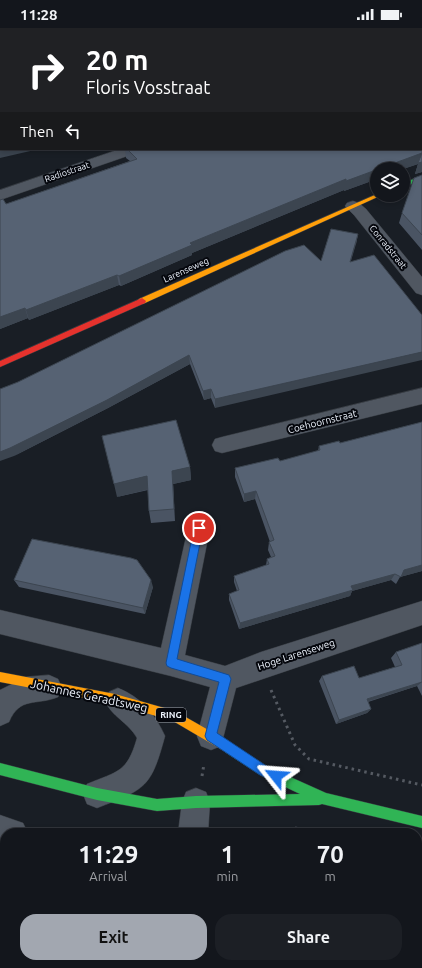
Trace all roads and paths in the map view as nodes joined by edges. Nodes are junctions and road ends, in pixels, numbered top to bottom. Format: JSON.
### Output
{"nodes":[{"id":1,"x":131,"y":150,"type":"edge"},
{"id":2,"x":422,"y":178,"type":"edge"},
{"id":3,"x":410,"y":182,"type":"edge"},
{"id":4,"x":0,"y":195,"type":"edge"},
{"id":5,"x":370,"y":199,"type":"edge"},
{"id":6,"x":353,"y":206,"type":"junction"},
{"id":7,"x":422,"y":289,"type":"edge"},
{"id":8,"x":0,"y":364,"type":"edge"},
{"id":9,"x":422,"y":396,"type":"edge"},
{"id":10,"x":222,"y":445,"type":"dead end"},
{"id":11,"x":199,"y":528,"type":"dead end"},
{"id":12,"x":422,"y":613,"type":"edge"},
{"id":13,"x":0,"y":622,"type":"edge"},
{"id":14,"x":171,"y":663,"type":"junction"},
{"id":15,"x":261,"y":665,"type":"junction"},
{"id":16,"x":0,"y":677,"type":"edge"},
{"id":17,"x":225,"y":679,"type":"junction"},
{"id":18,"x":54,"y":688,"type":"junction"},
{"id":19,"x":116,"y":699,"type":"junction"},
{"id":20,"x":0,"y":713,"type":"edge"},
{"id":21,"x":211,"y":736,"type":"junction"},
{"id":22,"x":4,"y":767,"type":"edge"},
{"id":23,"x":422,"y":785,"type":"edge"},
{"id":24,"x":97,"y":794,"type":"junction"},
{"id":25,"x":325,"y":799,"type":"junction"},
{"id":26,"x":196,"y":802,"type":"junction"},
{"id":27,"x":422,"y":822,"type":"edge"},
{"id":28,"x":193,"y":828,"type":"edge"}],
"edges":[{"from":1,"to":4,"type":"street","name":"Radiostraat"},
{"from":2,"to":3,"type":"main road"},
{"from":5,"to":6,"type":"main road","name":"Larenseweg"},
{"from":6,"to":7,"type":"street","name":"Conradstraat"},
{"from":6,"to":8,"type":"main road","name":"Larenseweg"},
{"from":9,"to":10,"type":"street","name":"Coehoornstraat"},
{"from":11,"to":14,"type":"street"},
{"from":12,"to":15,"type":"street","name":"Hoge Larenseweg"},
{"from":13,"to":14,"type":"street"},
{"from":14,"to":17,"type":"street"},
{"from":15,"to":17,"type":"street","name":"Hoge Larenseweg"},
{"from":15,"to":23,"type":"path"},
{"from":16,"to":18,"type":"main road","name":"Johannes Geradtsweg","number":"RING"},
{"from":17,"to":21,"type":"street"},
{"from":18,"to":19,"type":"main road","name":"Johannes Geradtsweg","number":"RING"},
{"from":18,"to":20,"type":"street"},
{"from":19,"to":21,"type":"main road","name":"Johannes Geradtsweg","number":"RING"},
{"from":19,"to":24,"type":"street"},
{"from":21,"to":25,"type":"main road","name":"Johannes Geradtsweg","number":"RING"},
{"from":21,"to":26,"type":"path"},
{"from":22,"to":24,"type":"main road","name":"Johannes Geradtsweg","number":"RING"},
{"from":24,"to":26,"type":"main road","name":"Johannes Geradtsweg","number":"RING"},
{"from":25,"to":26,"type":"main road","name":"Johannes Geradtsweg","number":"RING"},
{"from":25,"to":27,"type":"main road","name":"Johannes Geradtsweg","number":"RING"},
{"from":26,"to":28,"type":"street"}]}
